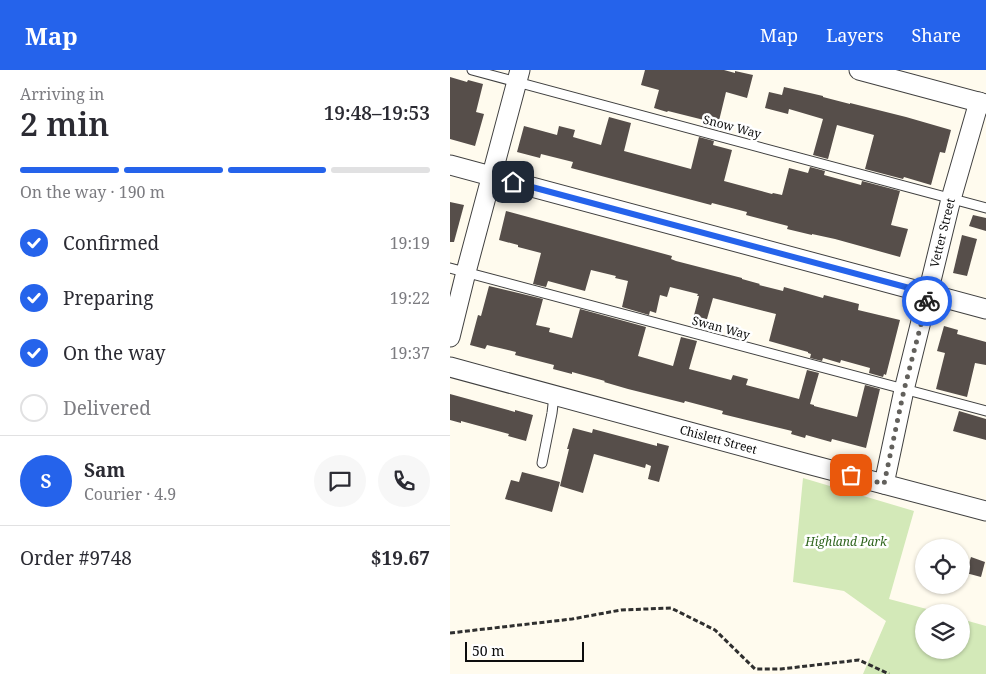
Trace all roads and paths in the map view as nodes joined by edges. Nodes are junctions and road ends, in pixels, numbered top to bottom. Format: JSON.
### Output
{"nodes":[{"id":1,"x":472,"y":70,"type":"edge"},
{"id":2,"x":859,"y":70,"type":"edge"},
{"id":3,"x":519,"y":76,"type":"edge"},
{"id":4,"x":982,"y":103,"type":"edge"},
{"id":5,"x":450,"y":165,"type":"edge"},
{"id":6,"x":492,"y":176,"type":"junction"},
{"id":7,"x":950,"y":198,"type":"junction"},
{"id":8,"x":986,"y":208,"type":"edge"},
{"id":9,"x":458,"y":270,"type":"edge"},
{"id":10,"x":928,"y":293,"type":"junction"},
{"id":11,"x":986,"y":309,"type":"edge"},
{"id":12,"x":450,"y":337,"type":"edge"},
{"id":13,"x":450,"y":368,"type":"edge"},
{"id":14,"x":904,"y":390,"type":"junction"},
{"id":15,"x":554,"y":396,"type":"junction"},
{"id":16,"x":986,"y":411,"type":"edge"},
{"id":17,"x":542,"y":463,"type":"dead end"},
{"id":18,"x":884,"y":484,"type":"junction"},
{"id":19,"x":986,"y":510,"type":"edge"},
{"id":20,"x":450,"y":633,"type":"edge"},
{"id":21,"x":889,"y":674,"type":"edge"}],
"edges":[{"from":1,"to":3,"type":"lane","name":"Snow Way"},
{"from":2,"to":4,"type":"street"},
{"from":3,"to":6,"type":"street"},
{"from":3,"to":7,"type":"lane","name":"Snow Way"},
{"from":4,"to":7,"type":"street","name":"Vetter Street"},
{"from":5,"to":6,"type":"street"},
{"from":6,"to":9,"type":"street"},
{"from":6,"to":10,"type":"street"},
{"from":7,"to":8,"type":"lane","name":"Snow Way"},
{"from":7,"to":10,"type":"street","name":"Vetter Street"},
{"from":9,"to":12,"type":"street"},
{"from":9,"to":14,"type":"lane","name":"Swan Way"},
{"from":10,"to":11,"type":"street"},
{"from":10,"to":14,"type":"street","name":"Vetter Street"},
{"from":13,"to":15,"type":"street","name":"Chislett Street"},
{"from":14,"to":16,"type":"lane","name":"Swan Way"},
{"from":14,"to":18,"type":"street","name":"Vetter Street"},
{"from":15,"to":17,"type":"lane"},
{"from":15,"to":18,"type":"street","name":"Chislett Street"},
{"from":18,"to":19,"type":"street","name":"Chislett Street"},
{"from":20,"to":21,"type":"path"}]}
